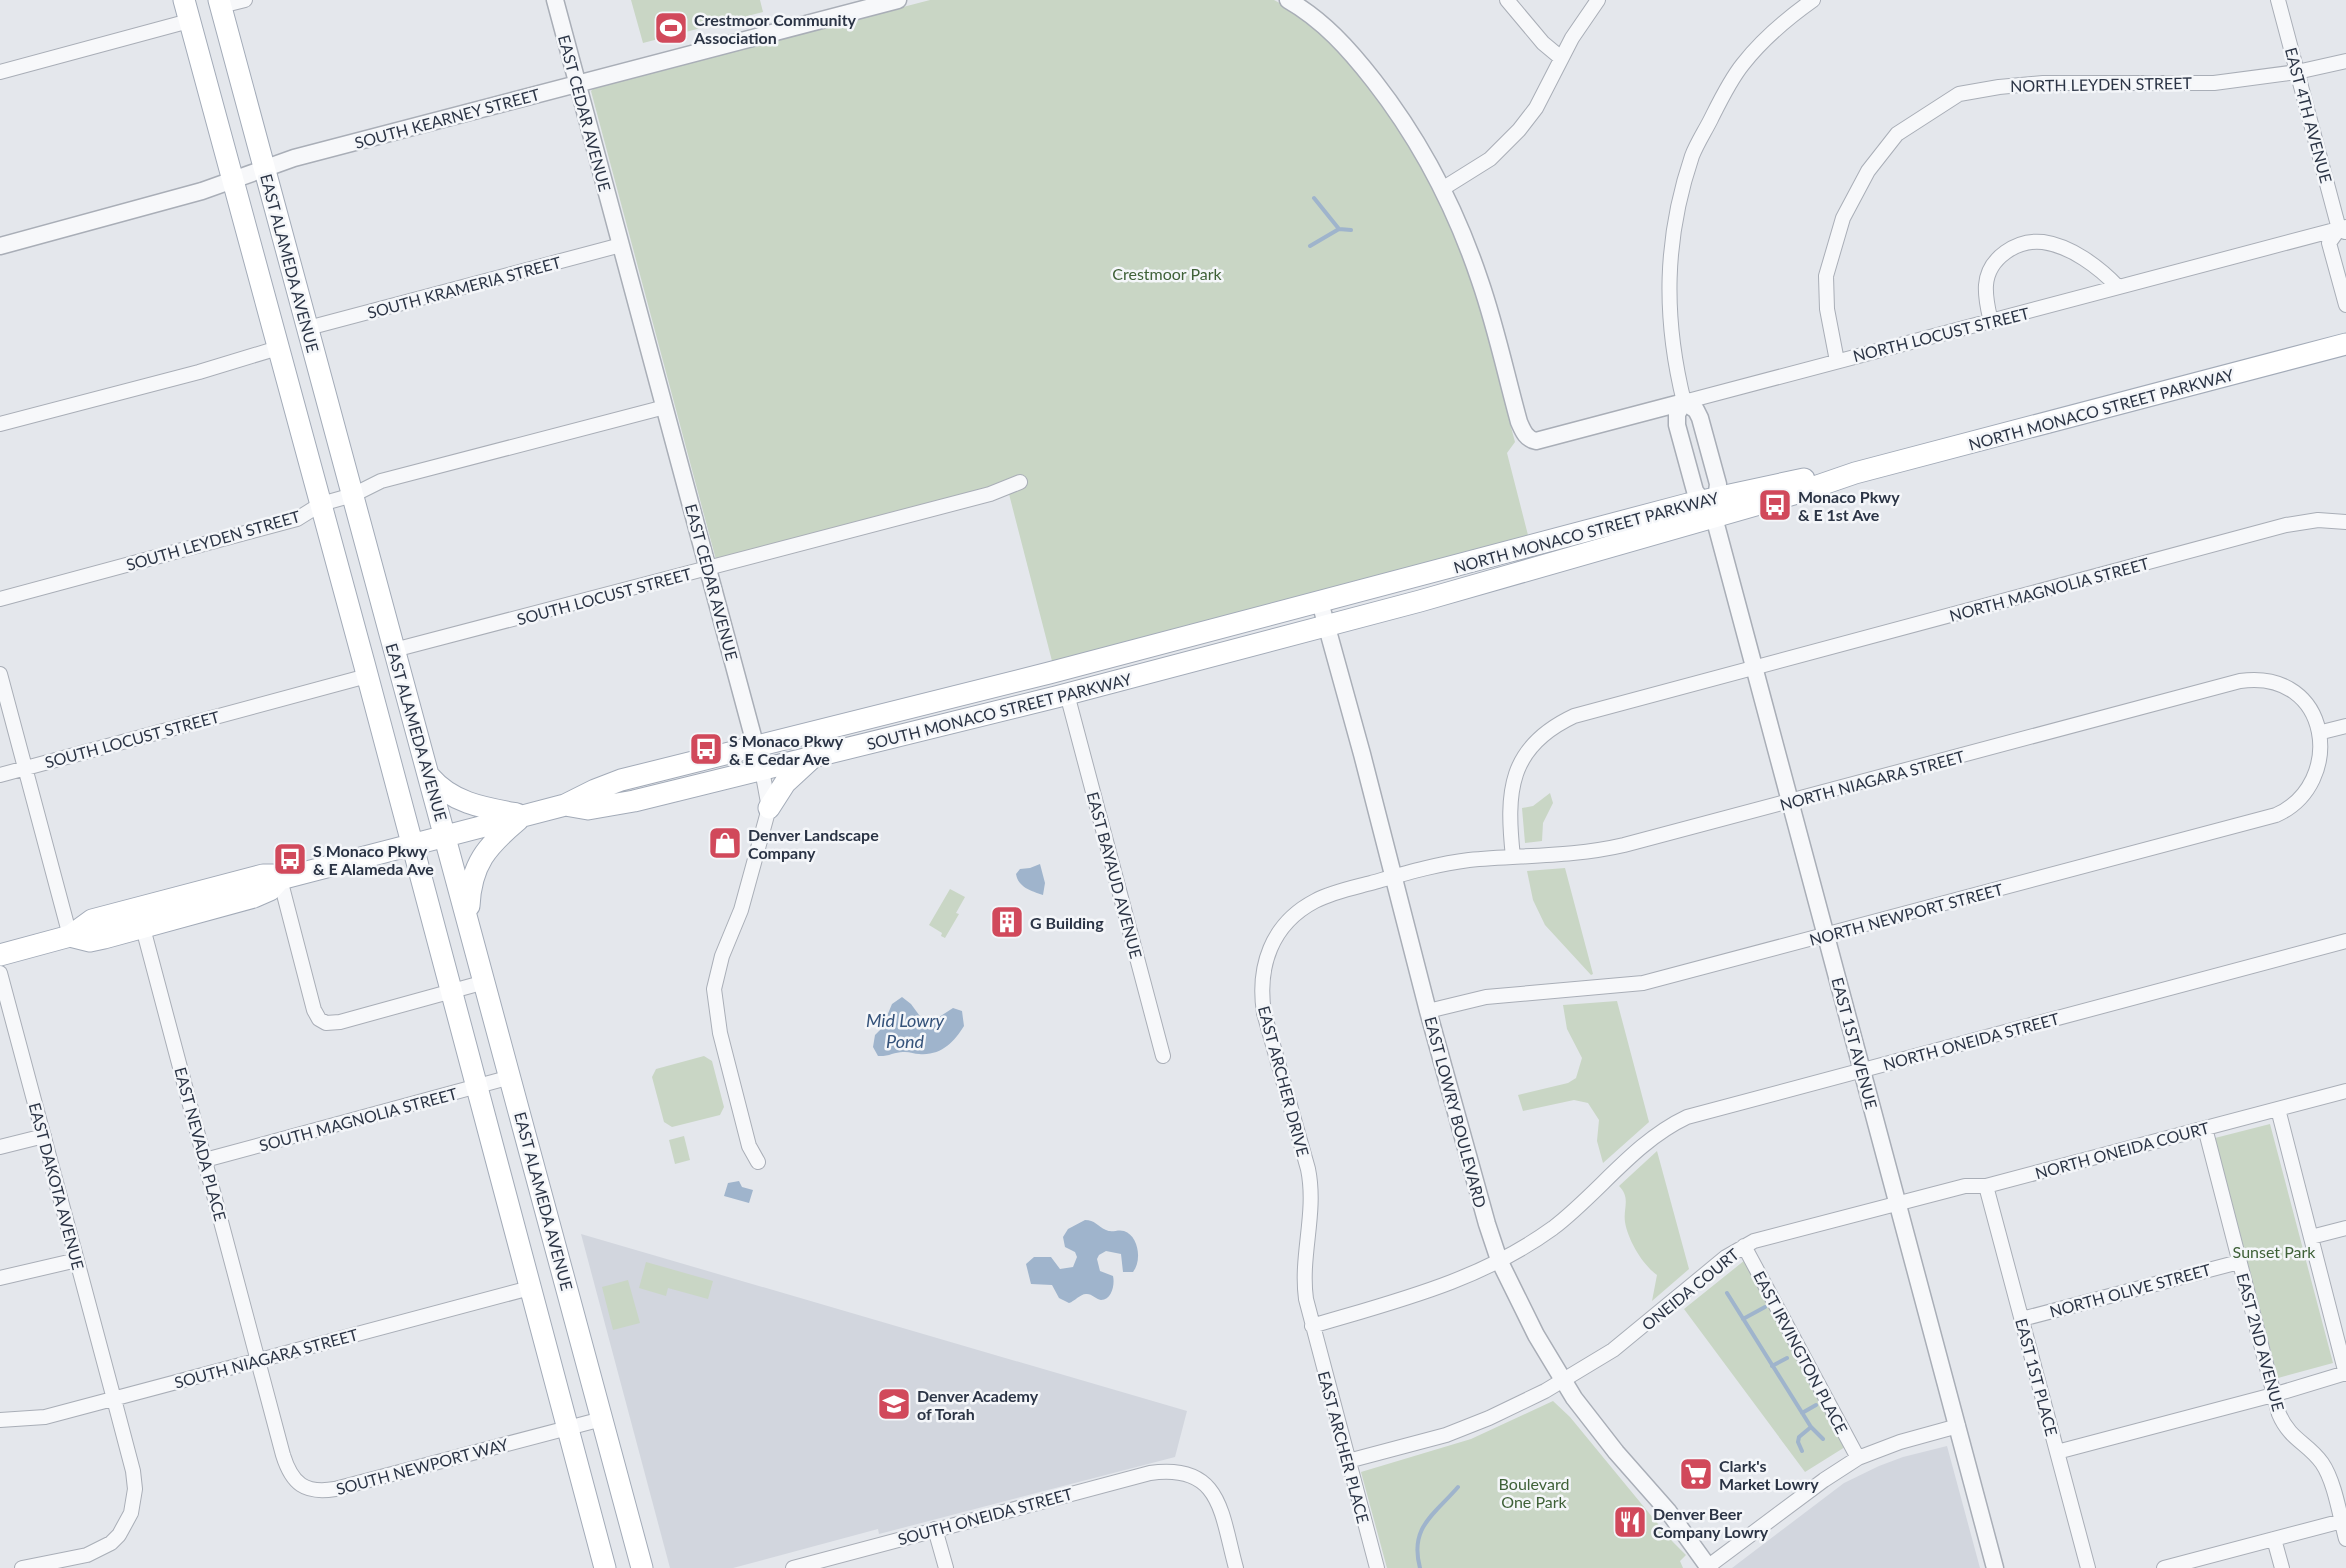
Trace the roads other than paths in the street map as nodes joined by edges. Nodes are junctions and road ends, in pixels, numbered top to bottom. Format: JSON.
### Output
{"nodes":[{"id":1,"x":184,"y":0,"type":"edge"},
{"id":2,"x":245,"y":0,"type":"edge"},
{"id":3,"x":555,"y":0,"type":"edge"},
{"id":4,"x":898,"y":0,"type":"edge"},
{"id":5,"x":1288,"y":0,"type":"edge"},
{"id":6,"x":1507,"y":0,"type":"edge"},
{"id":7,"x":1598,"y":0,"type":"edge"},
{"id":8,"x":1813,"y":0,"type":"edge"},
{"id":9,"x":2278,"y":0,"type":"edge"},
{"id":10,"x":220,"y":3,"type":"edge"},
{"id":11,"x":869,"y":3,"type":"edge"},
{"id":12,"x":189,"y":21,"type":"junction"},
{"id":13,"x":1561,"y":58,"type":"junction"},
{"id":14,"x":2346,"y":61,"type":"edge"},
{"id":15,"x":0,"y":72,"type":"edge"},
{"id":16,"x":2298,"y":72,"type":"junction"},
{"id":17,"x":577,"y":83,"type":"junction"},
{"id":18,"x":265,"y":170,"type":"junction"},
{"id":19,"x":233,"y":180,"type":"junction"},
{"id":20,"x":1442,"y":189,"type":"junction"},
{"id":21,"x":2344,"y":230,"type":"edge"},
{"id":22,"x":621,"y":245,"type":"junction"},
{"id":23,"x":0,"y":246,"type":"edge"},
{"id":24,"x":2118,"y":287,"type":"junction"},
{"id":25,"x":2346,"y":305,"type":"edge"},
{"id":26,"x":1991,"y":322,"type":"junction"},
{"id":27,"x":308,"y":328,"type":"junction"},
{"id":28,"x":2346,"y":344,"type":"edge"},
{"id":29,"x":278,"y":348,"type":"junction"},
{"id":30,"x":1837,"y":361,"type":"junction"},
{"id":31,"x":1684,"y":402,"type":"junction"},
{"id":32,"x":665,"y":407,"type":"junction"},
{"id":33,"x":0,"y":424,"type":"edge"},
{"id":34,"x":1020,"y":482,"type":"dead end"},
{"id":35,"x":353,"y":495,"type":"junction"},
{"id":36,"x":321,"y":504,"type":"junction"},
{"id":37,"x":1711,"y":505,"type":"junction"},
{"id":38,"x":2346,"y":522,"type":"edge"},
{"id":39,"x":708,"y":568,"type":"junction"},
{"id":40,"x":0,"y":599,"type":"edge"},
{"id":41,"x":1320,"y":602,"type":"junction"},
{"id":42,"x":1326,"y":626,"type":"junction"},
{"id":43,"x":1152,"y":646,"type":"junction"},
{"id":44,"x":394,"y":650,"type":"junction"},
{"id":45,"x":1755,"y":668,"type":"junction"},
{"id":46,"x":1049,"y":673,"type":"junction"},
{"id":47,"x":0,"y":674,"type":"edge"},
{"id":48,"x":368,"y":676,"type":"junction"},
{"id":49,"x":1067,"y":694,"type":"junction"},
{"id":50,"x":976,"y":717,"type":"junction"},
{"id":51,"x":2346,"y":726,"type":"edge"},
{"id":52,"x":2326,"y":731,"type":"junction"},
{"id":53,"x":755,"y":746,"type":"junction"},
{"id":54,"x":812,"y":758,"type":"junction"},
{"id":55,"x":25,"y":768,"type":"junction"},
{"id":56,"x":762,"y":770,"type":"junction"},
{"id":57,"x":0,"y":774,"type":"edge"},
{"id":58,"x":430,"y":777,"type":"junction"},
{"id":59,"x":1790,"y":802,"type":"junction"},
{"id":60,"x":565,"y":805,"type":"junction"},
{"id":61,"x":769,"y":808,"type":"junction"},
{"id":62,"x":523,"y":816,"type":"junction"},
{"id":63,"x":446,"y":835,"type":"junction"},
{"id":64,"x":411,"y":844,"type":"junction"},
{"id":65,"x":1513,"y":857,"type":"junction"},
{"id":66,"x":1393,"y":877,"type":"junction"},
{"id":67,"x":280,"y":879,"type":"junction"},
{"id":68,"x":470,"y":925,"type":"junction"},
{"id":69,"x":143,"y":928,"type":"junction"},
{"id":70,"x":70,"y":936,"type":"junction"},
{"id":71,"x":1826,"y":936,"type":"junction"},
{"id":72,"x":2346,"y":941,"type":"edge"},
{"id":73,"x":0,"y":955,"type":"edge"},
{"id":74,"x":0,"y":973,"type":"edge"},
{"id":75,"x":485,"y":982,"type":"junction"},
{"id":76,"x":451,"y":991,"type":"junction"},
{"id":77,"x":1428,"y":1011,"type":"junction"},
{"id":78,"x":1163,"y":1056,"type":"dead end"},
{"id":79,"x":1862,"y":1070,"type":"junction"},
{"id":80,"x":511,"y":1077,"type":"junction"},
{"id":81,"x":476,"y":1087,"type":"junction"},
{"id":82,"x":2346,"y":1091,"type":"edge"},
{"id":83,"x":2278,"y":1109,"type":"junction"},
{"id":84,"x":2205,"y":1128,"type":"junction"},
{"id":85,"x":44,"y":1136,"type":"junction"},
{"id":86,"x":0,"y":1147,"type":"edge"},
{"id":87,"x":205,"y":1160,"type":"junction"},
{"id":88,"x":758,"y":1162,"type":"dead end"},
{"id":89,"x":1986,"y":1186,"type":"junction"},
{"id":90,"x":1898,"y":1203,"type":"junction"},
{"id":91,"x":2346,"y":1228,"type":"edge"},
{"id":92,"x":2311,"y":1237,"type":"junction"},
{"id":93,"x":1744,"y":1246,"type":"junction"},
{"id":94,"x":77,"y":1260,"type":"junction"},
{"id":95,"x":1499,"y":1260,"type":"junction"},
{"id":96,"x":2239,"y":1262,"type":"junction"},
{"id":97,"x":0,"y":1278,"type":"edge"},
{"id":98,"x":530,"y":1288,"type":"junction"},
{"id":99,"x":2022,"y":1319,"type":"junction"},
{"id":100,"x":1312,"y":1326,"type":"junction"},
{"id":101,"x":258,"y":1360,"type":"junction"},
{"id":102,"x":2346,"y":1373,"type":"edge"},
{"id":103,"x":1563,"y":1381,"type":"junction"},
{"id":104,"x":2273,"y":1395,"type":"junction"},
{"id":105,"x":114,"y":1399,"type":"junction"},
{"id":106,"x":602,"y":1419,"type":"junction"},
{"id":107,"x":0,"y":1420,"type":"edge"},
{"id":108,"x":1958,"y":1426,"type":"junction"},
{"id":109,"x":567,"y":1428,"type":"junction"},
{"id":110,"x":2057,"y":1452,"type":"junction"},
{"id":111,"x":1858,"y":1458,"type":"junction"},
{"id":112,"x":1348,"y":1461,"type":"junction"},
{"id":113,"x":2344,"y":1520,"type":"edge"},
{"id":114,"x":935,"y":1529,"type":"junction"},
{"id":115,"x":2274,"y":1539,"type":"junction"},
{"id":116,"x":2346,"y":1539,"type":"edge"},
{"id":117,"x":2182,"y":1566,"type":"edge"},
{"id":118,"x":22,"y":1568,"type":"edge"},
{"id":119,"x":605,"y":1568,"type":"edge"},
{"id":120,"x":642,"y":1568,"type":"edge"},
{"id":121,"x":793,"y":1568,"type":"edge"},
{"id":122,"x":946,"y":1568,"type":"edge"},
{"id":123,"x":1236,"y":1568,"type":"edge"},
{"id":124,"x":1377,"y":1568,"type":"edge"},
{"id":125,"x":1708,"y":1568,"type":"edge"},
{"id":126,"x":1995,"y":1568,"type":"edge"},
{"id":127,"x":2088,"y":1568,"type":"edge"},
{"id":128,"x":2164,"y":1568,"type":"edge"},
{"id":129,"x":2282,"y":1568,"type":"edge"}],
"edges":[{"from":1,"to":12,"type":"main road","name":"EAST ALAMEDA AVENUE"},
{"from":2,"to":10,"type":"street"},
{"from":3,"to":17,"type":"street","name":"EAST CEDAR AVENUE"},
{"from":4,"to":11,"type":"street","name":"SOUTH KEARNEY STREET"},
{"from":5,"to":20,"type":"street"},
{"from":6,"to":13,"type":"street"},
{"from":7,"to":13,"type":"street"},
{"from":8,"to":31,"type":"street"},
{"from":9,"to":16,"type":"street","name":"EAST 4TH AVENUE"},
{"from":10,"to":18,"type":"main road","name":"EAST ALAMEDA AVENUE"},
{"from":11,"to":17,"type":"street","name":"SOUTH KEARNEY STREET"},
{"from":12,"to":15,"type":"street"},
{"from":12,"to":19,"type":"main road","name":"EAST ALAMEDA AVENUE"},
{"from":13,"to":20,"type":"street"},
{"from":14,"to":16,"type":"street","name":"NORTH LEYDEN STREET"},
{"from":16,"to":21,"type":"street","name":"EAST 4TH AVENUE"},
{"from":16,"to":30,"type":"street","name":"NORTH LEYDEN STREET"},
{"from":17,"to":18,"type":"street","name":"SOUTH KEARNEY STREET"},
{"from":17,"to":22,"type":"street","name":"EAST CEDAR AVENUE"},
{"from":18,"to":19,"type":"street","name":"SOUTH KEARNEY STREET"},
{"from":18,"to":27,"type":"main road","name":"EAST ALAMEDA AVENUE"},
{"from":19,"to":23,"type":"street","name":"SOUTH KEARNEY STREET"},
{"from":19,"to":29,"type":"main road","name":"EAST ALAMEDA AVENUE"},
{"from":20,"to":31,"type":"street","name":"NORTH LOCUST STREET"},
{"from":21,"to":24,"type":"street","name":"NORTH LOCUST STREET"},
{"from":21,"to":25,"type":"street","name":"EAST 4TH AVENUE"},
{"from":22,"to":27,"type":"street","name":"SOUTH KRAMERIA STREET"},
{"from":22,"to":32,"type":"street","name":"EAST CEDAR AVENUE"},
{"from":24,"to":26,"type":"street","name":"NORTH LOCUST STREET"},
{"from":24,"to":26,"type":"street"},
{"from":26,"to":30,"type":"street","name":"NORTH LOCUST STREET"},
{"from":27,"to":35,"type":"main road","name":"EAST ALAMEDA AVENUE"},
{"from":28,"to":37,"type":"main road","name":"NORTH MONACO STREET PARKWAY"},
{"from":29,"to":33,"type":"street"},
{"from":29,"to":36,"type":"main road","name":"EAST ALAMEDA AVENUE"},
{"from":30,"to":31,"type":"street","name":"NORTH LOCUST STREET"},
{"from":31,"to":37,"type":"street","name":"EAST 1ST AVENUE"},
{"from":31,"to":37,"type":"street","name":"EAST 1ST AVENUE"},
{"from":32,"to":35,"type":"street","name":"SOUTH LEYDEN STREET"},
{"from":32,"to":39,"type":"street","name":"EAST CEDAR AVENUE"},
{"from":34,"to":39,"type":"street","name":"SOUTH LOCUST STREET"},
{"from":35,"to":36,"type":"street","name":"SOUTH LEYDEN STREET"},
{"from":35,"to":44,"type":"main road","name":"EAST ALAMEDA AVENUE"},
{"from":36,"to":40,"type":"street","name":"SOUTH LEYDEN STREET"},
{"from":36,"to":48,"type":"main road","name":"EAST ALAMEDA AVENUE"},
{"from":37,"to":41,"type":"main road","name":"NORTH MONACO STREET PARKWAY"},
{"from":37,"to":42,"type":"main road","name":"NORTH MONACO STREET PARKWAY"},
{"from":37,"to":45,"type":"street","name":"EAST 1ST AVENUE"},
{"from":38,"to":45,"type":"street","name":"NORTH MAGNOLIA STREET"},
{"from":39,"to":44,"type":"street","name":"SOUTH LOCUST STREET"},
{"from":39,"to":53,"type":"street","name":"EAST CEDAR AVENUE"},
{"from":41,"to":42,"type":"street","name":"EAST LOWRY BOULEVARD"},
{"from":41,"to":43,"type":"main road","name":"SOUTH MONACO STREET PARKWAY"},
{"from":42,"to":49,"type":"main road","name":"SOUTH MONACO STREET PARKWAY"},
{"from":42,"to":66,"type":"street","name":"EAST LOWRY BOULEVARD"},
{"from":43,"to":46,"type":"main road","name":"SOUTH MONACO STREET PARKWAY"},
{"from":43,"to":49,"type":"main road"},
{"from":44,"to":58,"type":"main road","name":"EAST ALAMEDA AVENUE"},
{"from":45,"to":59,"type":"street","name":"EAST 1ST AVENUE"},
{"from":45,"to":65,"type":"street","name":"NORTH MAGNOLIA STREET"},
{"from":46,"to":50,"type":"main road"},
{"from":46,"to":53,"type":"main road","name":"SOUTH MONACO STREET PARKWAY"},
{"from":47,"to":55,"type":"street"},
{"from":48,"to":55,"type":"street","name":"SOUTH LOCUST STREET"},
{"from":48,"to":64,"type":"main road","name":"EAST ALAMEDA AVENUE"},
{"from":49,"to":50,"type":"main road","name":"SOUTH MONACO STREET PARKWAY"},
{"from":49,"to":78,"type":"street","name":"EAST BAYAUD AVENUE"},
{"from":50,"to":54,"type":"main road","name":"SOUTH MONACO STREET PARKWAY"},
{"from":51,"to":52,"type":"street"},
{"from":52,"to":59,"type":"street","name":"NORTH NIAGARA STREET"},
{"from":52,"to":71,"type":"street","name":"NORTH NEWPORT STREET"},
{"from":53,"to":56,"type":"street","name":"EAST CEDAR AVENUE"},
{"from":53,"to":60,"type":"main road","name":"SOUTH MONACO STREET PARKWAY"},
{"from":54,"to":56,"type":"main road","name":"SOUTH MONACO STREET PARKWAY"},
{"from":54,"to":61,"type":"main road"},
{"from":55,"to":57,"type":"street","name":"SOUTH LOCUST STREET"},
{"from":55,"to":70,"type":"street"},
{"from":56,"to":60,"type":"main road","name":"SOUTH MONACO STREET PARKWAY"},
{"from":56,"to":61,"type":"street","name":"EAST CEDAR AVENUE"},
{"from":58,"to":62,"type":"main road"},
{"from":58,"to":63,"type":"main road","name":"EAST ALAMEDA AVENUE"},
{"from":59,"to":65,"type":"street","name":"NORTH NIAGARA STREET"},
{"from":59,"to":71,"type":"street","name":"EAST 1ST AVENUE"},
{"from":60,"to":62,"type":"main road","name":"SOUTH MONACO STREET PARKWAY"},
{"from":61,"to":88,"type":"street","name":"EAST CEDAR AVENUE"},
{"from":62,"to":63,"type":"main road","name":"SOUTH MONACO STREET PARKWAY"},
{"from":62,"to":68,"type":"main road"},
{"from":63,"to":64,"type":"main road","name":"SOUTH MONACO STREET PARKWAY"},
{"from":63,"to":68,"type":"main road","name":"EAST ALAMEDA AVENUE"},
{"from":64,"to":67,"type":"main road","name":"SOUTH MONACO STREET PARKWAY"},
{"from":64,"to":76,"type":"main road","name":"EAST ALAMEDA AVENUE"},
{"from":65,"to":66,"type":"street","name":"NORTH NIAGARA STREET"},
{"from":66,"to":77,"type":"street","name":"EAST LOWRY BOULEVARD"},
{"from":66,"to":100,"type":"street","name":"EAST ARCHER DRIVE"},
{"from":67,"to":69,"type":"main road"},
{"from":67,"to":70,"type":"main road"},
{"from":67,"to":76,"type":"street"},
{"from":68,"to":75,"type":"main road","name":"EAST ALAMEDA AVENUE"},
{"from":69,"to":70,"type":"main road"},
{"from":69,"to":87,"type":"street","name":"EAST NEVADA PLACE"},
{"from":70,"to":73,"type":"main road"},
{"from":71,"to":77,"type":"street","name":"NORTH NEWPORT STREET"},
{"from":71,"to":79,"type":"street","name":"EAST 1ST AVENUE"},
{"from":72,"to":79,"type":"street","name":"NORTH ONEIDA STREET"},
{"from":74,"to":85,"type":"street","name":"EAST DAKOTA AVENUE"},
{"from":75,"to":76,"type":"street"},
{"from":75,"to":80,"type":"main road","name":"EAST ALAMEDA AVENUE"},
{"from":76,"to":81,"type":"main road","name":"EAST ALAMEDA AVENUE"},
{"from":77,"to":95,"type":"street","name":"EAST LOWRY BOULEVARD"},
{"from":79,"to":90,"type":"street","name":"EAST 1ST AVENUE"},
{"from":79,"to":95,"type":"street","name":"NORTH ONEIDA STREET"},
{"from":80,"to":81,"type":"street","name":"SOUTH MAGNOLIA STREET"},
{"from":80,"to":106,"type":"main road","name":"EAST ALAMEDA AVENUE"},
{"from":81,"to":87,"type":"street","name":"SOUTH MAGNOLIA STREET"},
{"from":81,"to":98,"type":"main road","name":"EAST ALAMEDA AVENUE"},
{"from":82,"to":83,"type":"street","name":"NORTH ONEIDA COURT"},
{"from":83,"to":84,"type":"street","name":"NORTH ONEIDA COURT"},
{"from":83,"to":92,"type":"street"},
{"from":84,"to":89,"type":"street","name":"NORTH ONEIDA COURT"},
{"from":84,"to":96,"type":"street","name":"EAST 2ND AVENUE"},
{"from":85,"to":86,"type":"street"},
{"from":85,"to":94,"type":"street","name":"EAST DAKOTA AVENUE"},
{"from":87,"to":101,"type":"street","name":"EAST NEVADA PLACE"},
{"from":89,"to":90,"type":"street","name":"NORTH ONEIDA COURT"},
{"from":89,"to":99,"type":"street","name":"EAST 1ST PLACE"},
{"from":90,"to":93,"type":"street","name":"ONEIDA COURT"},
{"from":90,"to":108,"type":"street","name":"EAST 1ST AVENUE"},
{"from":91,"to":92,"type":"street"},
{"from":92,"to":102,"type":"street"},
{"from":93,"to":103,"type":"street","name":"ONEIDA COURT"},
{"from":93,"to":111,"type":"street","name":"EAST IRVINGTON PLACE"},
{"from":94,"to":97,"type":"street"},
{"from":94,"to":105,"type":"street","name":"EAST DAKOTA AVENUE"},
{"from":95,"to":100,"type":"street"},
{"from":95,"to":103,"type":"street","name":"EAST LOWRY BOULEVARD"},
{"from":96,"to":99,"type":"street","name":"NORTH OLIVE STREET"},
{"from":96,"to":104,"type":"street","name":"EAST 2ND AVENUE"},
{"from":98,"to":101,"type":"street","name":"SOUTH NIAGARA STREET"},
{"from":98,"to":109,"type":"main road","name":"EAST ALAMEDA AVENUE"},
{"from":99,"to":110,"type":"street","name":"EAST 1ST PLACE"},
{"from":100,"to":112,"type":"street","name":"EAST ARCHER PLACE"},
{"from":101,"to":105,"type":"street","name":"SOUTH NIAGARA STREET"},
{"from":101,"to":109,"type":"street","name":"SOUTH NEWPORT WAY"},
{"from":102,"to":104,"type":"street"},
{"from":103,"to":112,"type":"street","name":"ONEIDA COURT"},
{"from":103,"to":125,"type":"street","name":"EAST LOWRY BOULEVARD"},
{"from":104,"to":110,"type":"street"},
{"from":104,"to":113,"type":"street","name":"EAST 2ND AVENUE"},
{"from":105,"to":107,"type":"street","name":"SOUTH NIAGARA STREET"},
{"from":105,"to":118,"type":"street"},
{"from":106,"to":109,"type":"street","name":"SOUTH NEWPORT WAY"},
{"from":106,"to":120,"type":"main road","name":"EAST ALAMEDA AVENUE"},
{"from":108,"to":111,"type":"street"},
{"from":108,"to":126,"type":"street","name":"EAST 1ST AVENUE"},
{"from":109,"to":119,"type":"main road","name":"EAST ALAMEDA AVENUE"},
{"from":110,"to":127,"type":"street","name":"EAST 1ST PLACE"},
{"from":111,"to":125,"type":"street"},
{"from":112,"to":124,"type":"street","name":"EAST ARCHER PLACE"},
{"from":113,"to":115,"type":"street"},
{"from":113,"to":116,"type":"street","name":"EAST 2ND AVENUE"},
{"from":114,"to":121,"type":"street","name":"SOUTH ONEIDA STREET"},
{"from":114,"to":122,"type":"street"},
{"from":114,"to":123,"type":"street","name":"SOUTH ONEIDA STREET"},
{"from":115,"to":117,"type":"street"},
{"from":115,"to":129,"type":"street"},
{"from":117,"to":128,"type":"street"}]}
